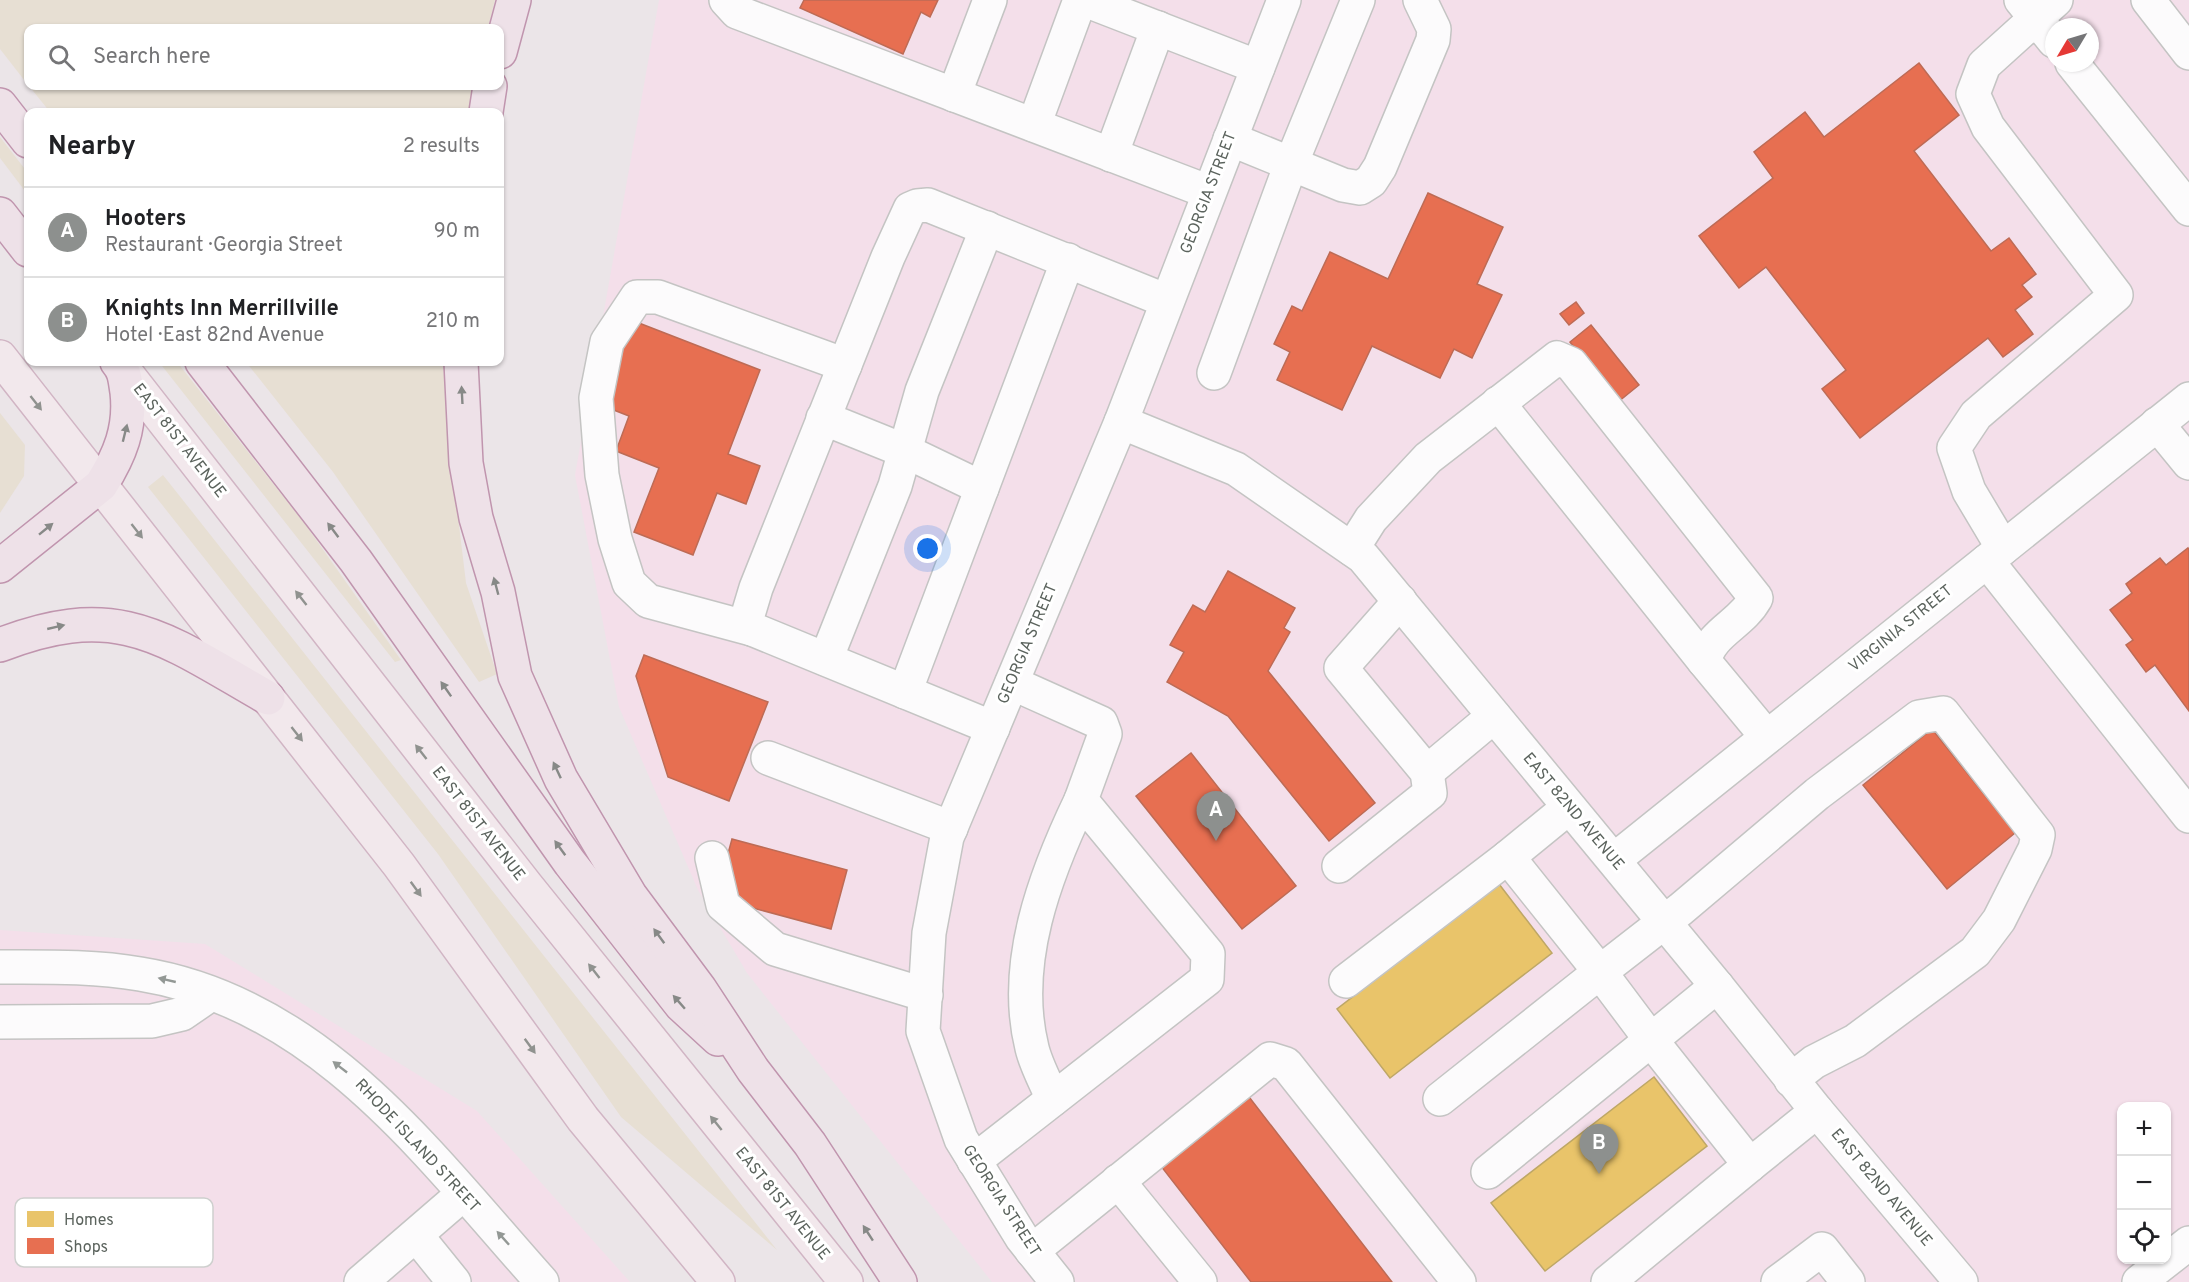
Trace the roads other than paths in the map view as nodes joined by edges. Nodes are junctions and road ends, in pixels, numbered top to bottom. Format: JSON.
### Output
{"nodes":[{"id":1,"x":514,"y":0,"type":"edge"},
{"id":2,"x":726,"y":0,"type":"edge"},
{"id":3,"x":990,"y":0,"type":"edge"},
{"id":4,"x":1080,"y":0,"type":"edge"},
{"id":5,"x":1085,"y":0,"type":"edge"},
{"id":6,"x":1284,"y":0,"type":"edge"},
{"id":7,"x":1358,"y":0,"type":"edge"},
{"id":8,"x":1420,"y":0,"type":"edge"},
{"id":9,"x":2148,"y":0,"type":"edge"},
{"id":10,"x":2042,"y":15,"type":"edge"},
{"id":11,"x":1158,"y":28,"type":"junction"},
{"id":12,"x":504,"y":37,"type":"edge"},
{"id":13,"x":2189,"y":52,"type":"edge"},
{"id":14,"x":1258,"y":67,"type":"junction"},
{"id":15,"x":2079,"y":72,"type":"edge"},
{"id":16,"x":489,"y":90,"type":"edge"},
{"id":17,"x":954,"y":95,"type":"junction"},
{"id":18,"x":0,"y":105,"type":"edge"},
{"id":19,"x":487,"y":108,"type":"edge"},
{"id":20,"x":1034,"y":125,"type":"junction"},
{"id":21,"x":24,"y":136,"type":"edge"},
{"id":22,"x":1230,"y":139,"type":"junction"},
{"id":23,"x":1110,"y":155,"type":"junction"},
{"id":24,"x":1291,"y":164,"type":"junction"},
{"id":25,"x":1209,"y":192,"type":"junction"},
{"id":26,"x":2189,"y":209,"type":"edge"},
{"id":27,"x":0,"y":214,"type":"edge"},
{"id":28,"x":987,"y":228,"type":"junction"},
{"id":29,"x":24,"y":245,"type":"edge"},
{"id":30,"x":1068,"y":260,"type":"junction"},
{"id":31,"x":1167,"y":301,"type":"junction"},
{"id":32,"x":0,"y":357,"type":"edge"},
{"id":33,"x":844,"y":365,"type":"junction"},
{"id":34,"x":120,"y":366,"type":"edge"},
{"id":35,"x":205,"y":366,"type":"edge"},
{"id":36,"x":461,"y":366,"type":"edge"},
{"id":37,"x":1214,"y":372,"type":"dead end"},
{"id":38,"x":2189,"y":399,"type":"edge"},
{"id":39,"x":1498,"y":403,"type":"junction"},
{"id":40,"x":823,"y":418,"type":"junction"},
{"id":41,"x":1121,"y":422,"type":"junction"},
{"id":42,"x":2157,"y":424,"type":"junction"},
{"id":43,"x":905,"y":451,"type":"junction"},
{"id":44,"x":2189,"y":463,"type":"edge"},
{"id":45,"x":101,"y":485,"type":"junction"},
{"id":46,"x":982,"y":488,"type":"junction"},
{"id":47,"x":1352,"y":549,"type":"junction"},
{"id":48,"x":1995,"y":554,"type":"junction"},
{"id":49,"x":0,"y":566,"type":"edge"},
{"id":50,"x":1400,"y":601,"type":"junction"},
{"id":51,"x":753,"y":629,"type":"junction"},
{"id":52,"x":0,"y":645,"type":"edge"},
{"id":53,"x":826,"y":659,"type":"junction"},
{"id":54,"x":1704,"y":661,"type":"junction"},
{"id":55,"x":1012,"y":683,"type":"junction"},
{"id":56,"x":905,"y":692,"type":"junction"},
{"id":57,"x":268,"y":698,"type":"junction"},
{"id":58,"x":1494,"y":717,"type":"junction"},
{"id":59,"x":993,"y":728,"type":"junction"},
{"id":60,"x":1767,"y":737,"type":"junction"},
{"id":61,"x":768,"y":758,"type":"dead end"},
{"id":62,"x":1427,"y":772,"type":"junction"},
{"id":63,"x":1081,"y":800,"type":"junction"},
{"id":64,"x":1568,"y":808,"type":"junction"},
{"id":65,"x":2189,"y":816,"type":"edge"},
{"id":66,"x":951,"y":828,"type":"junction"},
{"id":67,"x":1508,"y":857,"type":"junction"},
{"id":68,"x":712,"y":858,"type":"dead end"},
{"id":69,"x":1614,"y":860,"type":"junction"},
{"id":70,"x":1339,"y":866,"type":"dead end"},
{"id":71,"x":1663,"y":921,"type":"junction"},
{"id":72,"x":0,"y":967,"type":"edge"},
{"id":73,"x":1600,"y":972,"type":"junction"},
{"id":74,"x":1346,"y":981,"type":"dead end"},
{"id":75,"x":1717,"y":986,"type":"junction"},
{"id":76,"x":211,"y":994,"type":"junction"},
{"id":77,"x":926,"y":995,"type":"junction"},
{"id":78,"x":0,"y":1022,"type":"edge"},
{"id":79,"x":1652,"y":1040,"type":"junction"},
{"id":80,"x":753,"y":1070,"type":"junction"},
{"id":81,"x":1791,"y":1080,"type":"junction"},
{"id":82,"x":1053,"y":1099,"type":"junction"},
{"id":83,"x":1440,"y":1099,"type":"dead end"},
{"id":84,"x":1817,"y":1111,"type":"junction"},
{"id":85,"x":974,"y":1161,"type":"junction"},
{"id":86,"x":1750,"y":1165,"type":"junction"},
{"id":87,"x":1488,"y":1172,"type":"dead end"},
{"id":88,"x":1118,"y":1180,"type":"junction"},
{"id":89,"x":464,"y":1194,"type":"junction"},
{"id":90,"x":416,"y":1235,"type":"junction"},
{"id":91,"x":2189,"y":1243,"type":"edge"},
{"id":92,"x":1032,"y":1251,"type":"junction"},
{"id":93,"x":361,"y":1282,"type":"edge"},
{"id":94,"x":454,"y":1282,"type":"edge"},
{"id":95,"x":542,"y":1282,"type":"edge"},
{"id":96,"x":718,"y":1282,"type":"edge"},
{"id":97,"x":846,"y":1282,"type":"edge"},
{"id":98,"x":900,"y":1282,"type":"edge"},
{"id":99,"x":1057,"y":1282,"type":"edge"},
{"id":100,"x":1200,"y":1282,"type":"edge"},
{"id":101,"x":1459,"y":1282,"type":"edge"},
{"id":102,"x":1608,"y":1282,"type":"edge"},
{"id":103,"x":1778,"y":1282,"type":"edge"},
{"id":104,"x":1848,"y":1282,"type":"edge"},
{"id":105,"x":1960,"y":1282,"type":"edge"},
{"id":106,"x":2139,"y":1282,"type":"edge"}],
"edges":[{"from":1,"to":12,"type":"highway"},
{"from":2,"to":17,"type":"street"},
{"from":3,"to":17,"type":"street"},
{"from":4,"to":20,"type":"street"},
{"from":5,"to":11,"type":"street"},
{"from":6,"to":14,"type":"street","name":"GEORGIA STREET"},
{"from":7,"to":24,"type":"street"},
{"from":8,"to":24,"type":"street"},
{"from":9,"to":13,"type":"street"},
{"from":10,"to":48,"type":"street"},
{"from":11,"to":14,"type":"street"},
{"from":11,"to":23,"type":"street"},
{"from":14,"to":22,"type":"street","name":"GEORGIA STREET"},
{"from":15,"to":26,"type":"street"},
{"from":16,"to":19,"type":"highway"},
{"from":17,"to":20,"type":"street"},
{"from":18,"to":21,"type":"highway"},
{"from":20,"to":23,"type":"street"},
{"from":22,"to":24,"type":"street"},
{"from":22,"to":25,"type":"street","name":"GEORGIA STREET"},
{"from":23,"to":25,"type":"street"},
{"from":24,"to":37,"type":"street"},
{"from":25,"to":31,"type":"street","name":"GEORGIA STREET"},
{"from":27,"to":29,"type":"highway"},
{"from":28,"to":30,"type":"street"},
{"from":28,"to":33,"type":"street"},
{"from":28,"to":43,"type":"street"},
{"from":30,"to":31,"type":"street"},
{"from":30,"to":46,"type":"street"},
{"from":31,"to":41,"type":"street","name":"GEORGIA STREET"},
{"from":32,"to":45,"type":"main road","one_way":true},
{"from":33,"to":40,"type":"street"},
{"from":33,"to":51,"type":"street"},
{"from":45,"to":34,"type":"highway","one_way":true},
{"from":97,"to":34,"type":"main road","name":"EAST 81ST AVENUE","one_way":true},
{"from":80,"to":35,"type":"highway","one_way":true},
{"from":80,"to":36,"type":"highway","one_way":true},
{"from":38,"to":42,"type":"street","name":"VIRGINIA STREET"},
{"from":39,"to":47,"type":"street"},
{"from":39,"to":54,"type":"street"},
{"from":39,"to":54,"type":"street"},
{"from":40,"to":43,"type":"street"},
{"from":40,"to":51,"type":"street"},
{"from":41,"to":47,"type":"street","name":"EAST 82ND AVENUE"},
{"from":41,"to":55,"type":"street","name":"GEORGIA STREET"},
{"from":42,"to":44,"type":"street"},
{"from":42,"to":48,"type":"street","name":"VIRGINIA STREET"},
{"from":43,"to":46,"type":"street"},
{"from":43,"to":53,"type":"street"},
{"from":49,"to":45,"type":"highway","one_way":true},
{"from":45,"to":57,"type":"main road","one_way":true},
{"from":46,"to":56,"type":"street"},
{"from":47,"to":50,"type":"street","name":"EAST 82ND AVENUE"},
{"from":48,"to":60,"type":"street","name":"VIRGINIA STREET"},
{"from":48,"to":65,"type":"street"},
{"from":50,"to":58,"type":"street","name":"EAST 82ND AVENUE"},
{"from":50,"to":62,"type":"street"},
{"from":51,"to":53,"type":"street"},
{"from":52,"to":57,"type":"highway","one_way":true},
{"from":53,"to":56,"type":"street"},
{"from":54,"to":60,"type":"street"},
{"from":55,"to":59,"type":"street","name":"GEORGIA STREET"},
{"from":55,"to":63,"type":"street"},
{"from":56,"to":59,"type":"street"},
{"from":57,"to":96,"type":"main road","one_way":true},
{"from":58,"to":62,"type":"street"},
{"from":58,"to":64,"type":"street","name":"EAST 82ND AVENUE"},
{"from":59,"to":66,"type":"street","name":"GEORGIA STREET"},
{"from":60,"to":69,"type":"street","name":"VIRGINIA STREET"},
{"from":61,"to":66,"type":"street"},
{"from":62,"to":70,"type":"street"},
{"from":63,"to":82,"type":"street"},
{"from":63,"to":82,"type":"street"},
{"from":64,"to":67,"type":"street"},
{"from":64,"to":69,"type":"street","name":"EAST 82ND AVENUE"},
{"from":66,"to":77,"type":"street","name":"GEORGIA STREET"},
{"from":67,"to":73,"type":"street"},
{"from":67,"to":74,"type":"street"},
{"from":68,"to":77,"type":"street"},
{"from":69,"to":71,"type":"street","name":"EAST 82ND AVENUE"},
{"from":71,"to":73,"type":"street"},
{"from":71,"to":75,"type":"street","name":"EAST 82ND AVENUE"},
{"from":71,"to":81,"type":"street"},
{"from":76,"to":72,"type":"street","name":"RHODE ISLAND STREET","one_way":true},
{"from":73,"to":79,"type":"street"},
{"from":73,"to":83,"type":"street"},
{"from":75,"to":79,"type":"street"},
{"from":75,"to":81,"type":"street","name":"EAST 82ND AVENUE"},
{"from":76,"to":78,"type":"street"},
{"from":89,"to":76,"type":"street","name":"RHODE ISLAND STREET","one_way":true},
{"from":77,"to":85,"type":"street","name":"GEORGIA STREET"},
{"from":79,"to":86,"type":"street"},
{"from":79,"to":87,"type":"street"},
{"from":98,"to":80,"type":"highway","one_way":true},
{"from":81,"to":84,"type":"street","name":"EAST 82ND AVENUE"},
{"from":82,"to":85,"type":"street"},
{"from":84,"to":86,"type":"street"},
{"from":84,"to":105,"type":"street","name":"EAST 82ND AVENUE"},
{"from":85,"to":92,"type":"street","name":"GEORGIA STREET"},
{"from":86,"to":102,"type":"street"},
{"from":88,"to":92,"type":"street"},
{"from":88,"to":100,"type":"street"},
{"from":88,"to":101,"type":"street"},
{"from":89,"to":90,"type":"street"},
{"from":95,"to":89,"type":"street","name":"RHODE ISLAND STREET","one_way":true},
{"from":90,"to":93,"type":"street"},
{"from":90,"to":94,"type":"street"},
{"from":91,"to":106,"type":"street"},
{"from":92,"to":99,"type":"street","name":"GEORGIA STREET"},
{"from":103,"to":104,"type":"street"}]}
